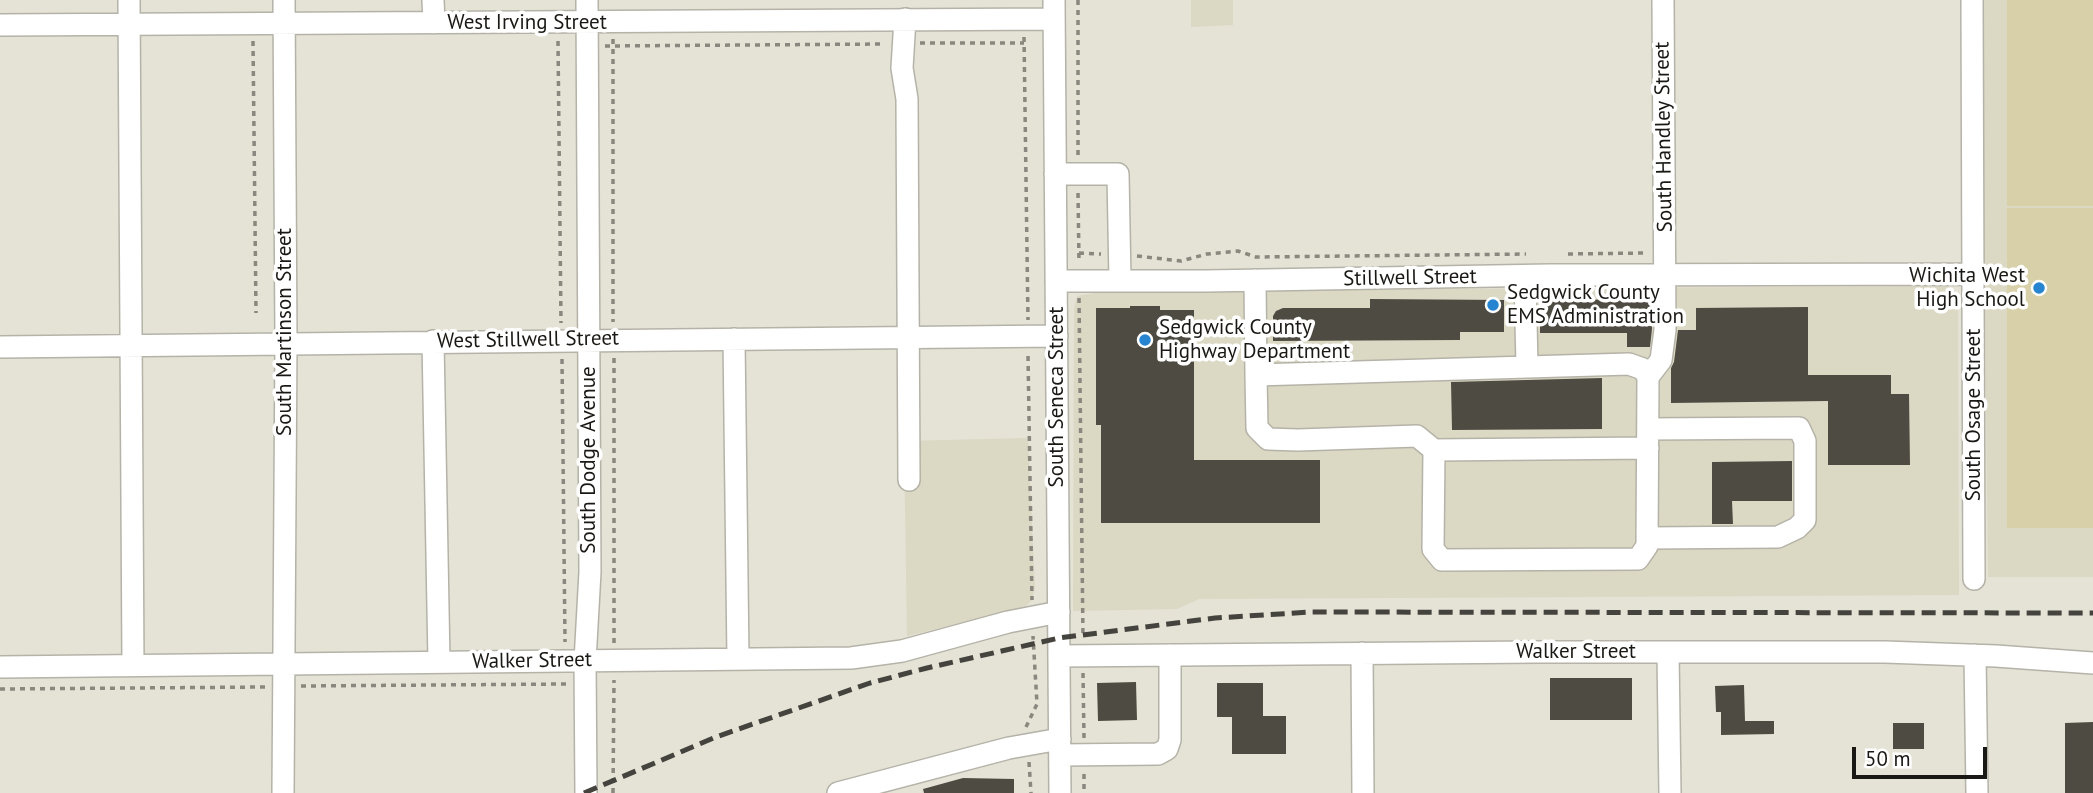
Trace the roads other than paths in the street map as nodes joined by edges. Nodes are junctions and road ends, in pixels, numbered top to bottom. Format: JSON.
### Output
{"nodes":[{"id":1,"x":129,"y":0,"type":"edge"},
{"id":2,"x":284,"y":0,"type":"edge"},
{"id":3,"x":433,"y":0,"type":"edge"},
{"id":4,"x":587,"y":0,"type":"edge"},
{"id":5,"x":1662,"y":0,"type":"edge"},
{"id":6,"x":1972,"y":0,"type":"edge"},
{"id":7,"x":811,"y":10,"type":"edge"},
{"id":8,"x":1054,"y":10,"type":"edge"},
{"id":9,"x":905,"y":19,"type":"junction"},
{"id":10,"x":587,"y":22,"type":"junction"},
{"id":11,"x":434,"y":23,"type":"junction"},
{"id":12,"x":285,"y":24,"type":"junction"},
{"id":13,"x":0,"y":25,"type":"edge"},
{"id":14,"x":129,"y":25,"type":"junction"},
{"id":15,"x":1055,"y":174,"type":"junction"},
{"id":16,"x":1526,"y":265,"type":"junction"},
{"id":17,"x":1973,"y":274,"type":"junction"},
{"id":18,"x":1666,"y":275,"type":"junction"},
{"id":19,"x":1255,"y":280,"type":"junction"},
{"id":20,"x":1056,"y":281,"type":"junction"},
{"id":21,"x":1120,"y":281,"type":"junction"},
{"id":22,"x":1057,"y":336,"type":"junction"},
{"id":23,"x":908,"y":337,"type":"junction"},
{"id":24,"x":734,"y":339,"type":"junction"},
{"id":25,"x":589,"y":340,"type":"junction"},
{"id":26,"x":433,"y":341,"type":"junction"},
{"id":27,"x":286,"y":343,"type":"junction"},
{"id":28,"x":0,"y":347,"type":"edge"},
{"id":29,"x":131,"y":347,"type":"junction"},
{"id":30,"x":1527,"y":367,"type":"junction"},
{"id":31,"x":1256,"y":375,"type":"junction"},
{"id":32,"x":1648,"y":377,"type":"junction"},
{"id":33,"x":1648,"y":439,"type":"junction"},
{"id":34,"x":1434,"y":450,"type":"junction"},
{"id":35,"x":909,"y":480,"type":"dead end"},
{"id":36,"x":1647,"y":538,"type":"junction"},
{"id":37,"x":1974,"y":579,"type":"dead end"},
{"id":38,"x":1059,"y":612,"type":"junction"},
{"id":39,"x":1668,"y":652,"type":"junction"},
{"id":40,"x":1362,"y":653,"type":"junction"},
{"id":41,"x":1170,"y":655,"type":"junction"},
{"id":42,"x":1975,"y":655,"type":"junction"},
{"id":43,"x":1059,"y":656,"type":"junction"},
{"id":44,"x":738,"y":659,"type":"junction"},
{"id":45,"x":585,"y":661,"type":"junction"},
{"id":46,"x":439,"y":662,"type":"junction"},
{"id":47,"x":2093,"y":663,"type":"edge"},
{"id":48,"x":284,"y":664,"type":"junction"},
{"id":49,"x":134,"y":665,"type":"junction"},
{"id":50,"x":0,"y":667,"type":"edge"},
{"id":51,"x":1060,"y":747,"type":"junction"},
{"id":52,"x":283,"y":793,"type":"edge"},
{"id":53,"x":586,"y":793,"type":"edge"},
{"id":54,"x":838,"y":793,"type":"edge"},
{"id":55,"x":1060,"y":793,"type":"edge"},
{"id":56,"x":1363,"y":793,"type":"edge"},
{"id":57,"x":1670,"y":793,"type":"edge"},
{"id":58,"x":1977,"y":793,"type":"edge"}],
"edges":[{"from":1,"to":14,"type":"street"},
{"from":2,"to":12,"type":"street","name":"South Martinson Street"},
{"from":3,"to":11,"type":"street"},
{"from":4,"to":10,"type":"street","name":"South Dodge Avenue"},
{"from":5,"to":18,"type":"street","name":"South Handley Street"},
{"from":6,"to":17,"type":"street","name":"South Osage Street"},
{"from":7,"to":9,"type":"street","name":"West Irving Street"},
{"from":7,"to":10,"type":"street","name":"West Irving Street"},
{"from":8,"to":9,"type":"street","name":"West Irving Street"},
{"from":8,"to":15,"type":"street","name":"South Seneca Street"},
{"from":9,"to":23,"type":"street"},
{"from":10,"to":11,"type":"street","name":"West Irving Street"},
{"from":10,"to":25,"type":"street","name":"South Dodge Avenue"},
{"from":11,"to":12,"type":"street","name":"West Irving Street"},
{"from":12,"to":14,"type":"street","name":"West Irving Street"},
{"from":12,"to":27,"type":"street","name":"South Martinson Street"},
{"from":13,"to":14,"type":"street","name":"West Irving Street"},
{"from":14,"to":29,"type":"street"},
{"from":15,"to":20,"type":"street","name":"South Seneca Street"},
{"from":15,"to":21,"type":"street"},
{"from":16,"to":18,"type":"street","name":"Stillwell Street"},
{"from":16,"to":19,"type":"street","name":"Stillwell Street"},
{"from":16,"to":30,"type":"street"},
{"from":17,"to":18,"type":"street","name":"Stillwell Street"},
{"from":17,"to":37,"type":"street","name":"South Osage Street"},
{"from":18,"to":32,"type":"street","name":"South Handley Street"},
{"from":19,"to":21,"type":"street","name":"Stillwell Street"},
{"from":19,"to":31,"type":"street"},
{"from":20,"to":21,"type":"street","name":"Stillwell Street"},
{"from":20,"to":22,"type":"street","name":"South Seneca Street"},
{"from":22,"to":23,"type":"street","name":"West Stillwell Street"},
{"from":22,"to":38,"type":"street","name":"South Seneca Street"},
{"from":23,"to":24,"type":"street","name":"West Stillwell Street"},
{"from":23,"to":35,"type":"street"},
{"from":24,"to":25,"type":"street","name":"West Stillwell Street"},
{"from":24,"to":44,"type":"street"},
{"from":25,"to":26,"type":"street","name":"West Stillwell Street"},
{"from":25,"to":45,"type":"street","name":"South Dodge Avenue"},
{"from":26,"to":27,"type":"street","name":"West Stillwell Street"},
{"from":26,"to":46,"type":"street"},
{"from":27,"to":29,"type":"street","name":"West Stillwell Street"},
{"from":27,"to":48,"type":"street","name":"South Martinson Street"},
{"from":28,"to":29,"type":"street","name":"West Stillwell Street"},
{"from":29,"to":49,"type":"street"},
{"from":30,"to":31,"type":"street"},
{"from":30,"to":32,"type":"street"},
{"from":31,"to":34,"type":"street"},
{"from":32,"to":33,"type":"street"},
{"from":33,"to":34,"type":"street"},
{"from":33,"to":36,"type":"street"},
{"from":33,"to":36,"type":"street"},
{"from":34,"to":36,"type":"street"},
{"from":38,"to":43,"type":"street","name":"South Seneca Street"},
{"from":38,"to":44,"type":"street","name":"Walker Street"},
{"from":39,"to":40,"type":"street","name":"Walker Street"},
{"from":39,"to":42,"type":"street","name":"Walker Street"},
{"from":39,"to":57,"type":"street"},
{"from":40,"to":41,"type":"street","name":"Walker Street"},
{"from":40,"to":56,"type":"street"},
{"from":41,"to":43,"type":"street","name":"Walker Street"},
{"from":41,"to":51,"type":"street"},
{"from":42,"to":47,"type":"street","name":"Walker Street"},
{"from":42,"to":58,"type":"street"},
{"from":43,"to":51,"type":"street","name":"South Seneca Street"},
{"from":44,"to":45,"type":"street","name":"Walker Street"},
{"from":45,"to":46,"type":"street","name":"Walker Street"},
{"from":45,"to":53,"type":"street","name":"South Dodge Avenue"},
{"from":46,"to":48,"type":"street","name":"Walker Street"},
{"from":48,"to":49,"type":"street","name":"Walker Street"},
{"from":48,"to":52,"type":"street","name":"South Martinson Street"},
{"from":49,"to":50,"type":"street","name":"Walker Street"},
{"from":51,"to":54,"type":"street"},
{"from":51,"to":55,"type":"street","name":"South Seneca Street"}]}
